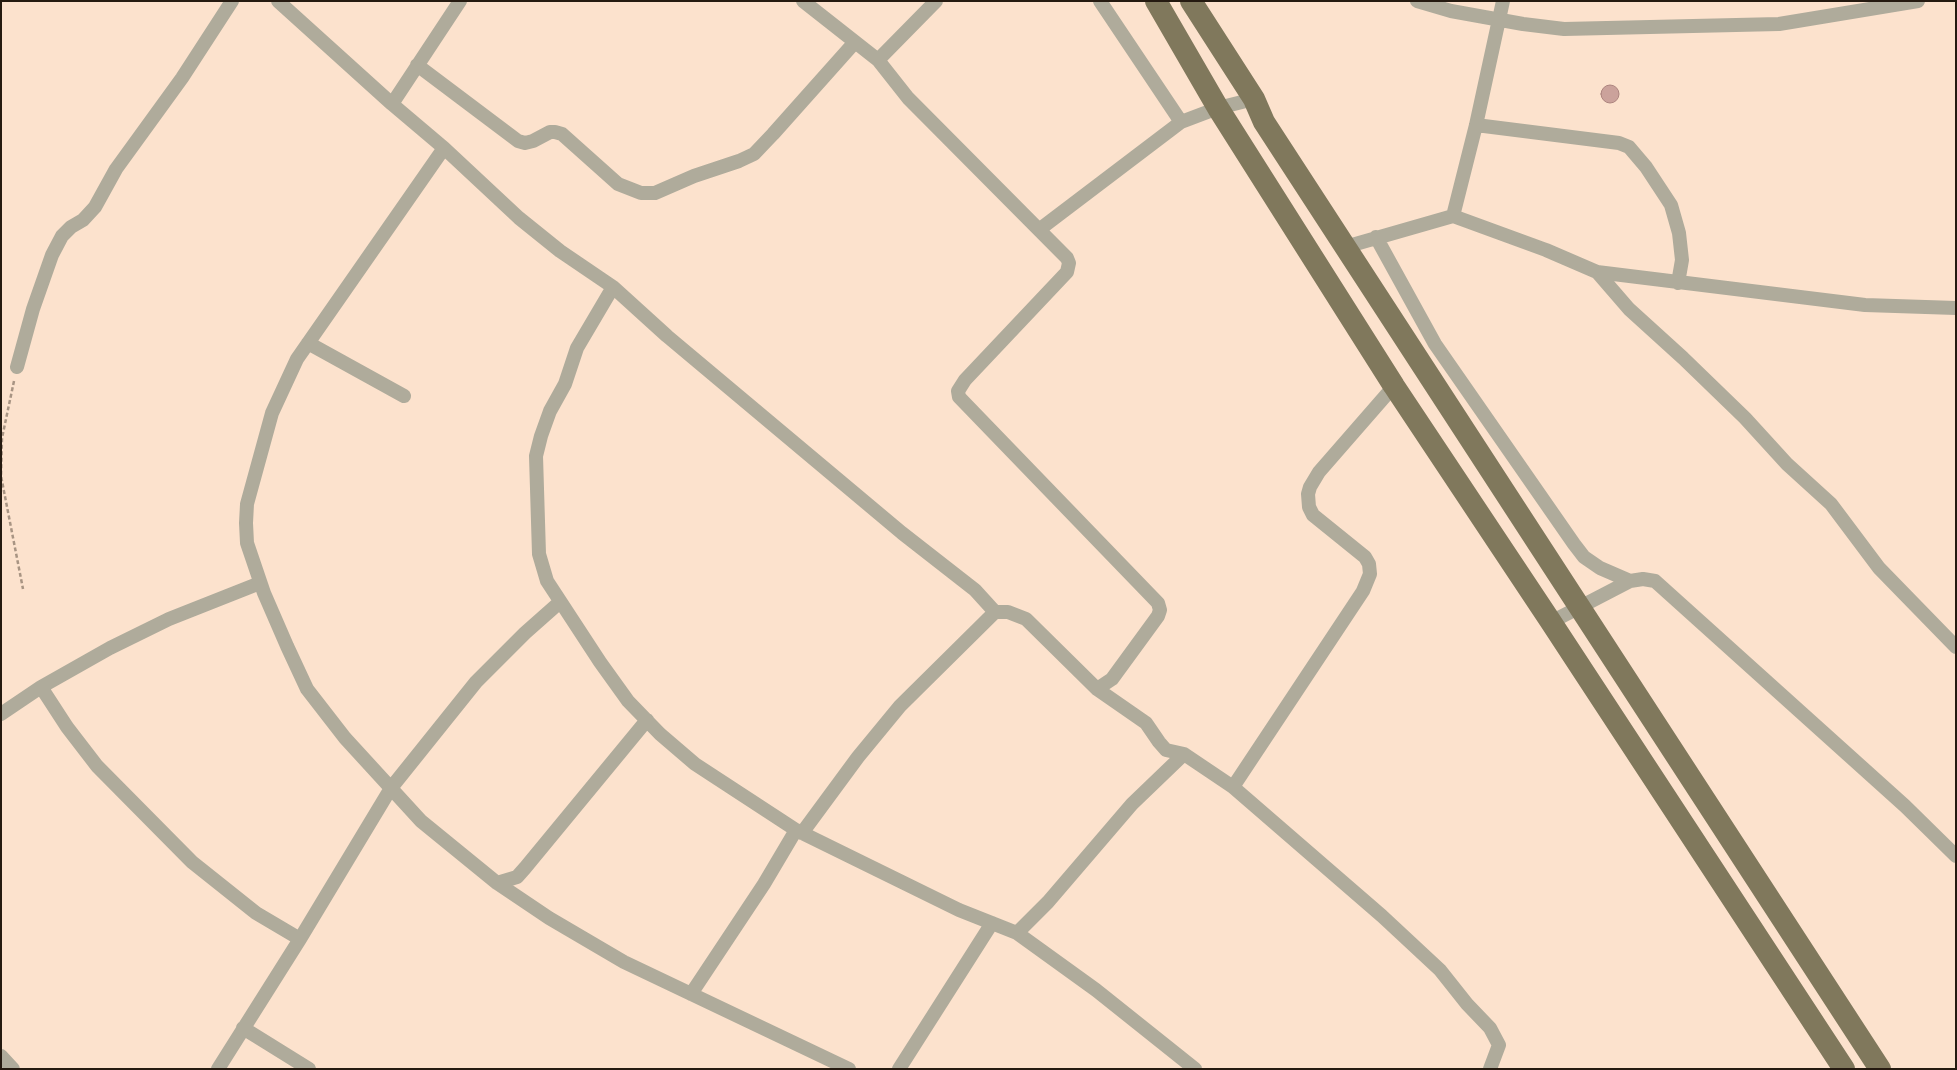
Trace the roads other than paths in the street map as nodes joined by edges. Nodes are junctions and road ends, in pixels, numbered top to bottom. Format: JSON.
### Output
{"nodes":[{"id":1,"x":232,"y":1,"type":"edge"},
{"id":2,"x":278,"y":1,"type":"edge"},
{"id":3,"x":460,"y":1,"type":"edge"},
{"id":4,"x":803,"y":1,"type":"edge"},
{"id":5,"x":936,"y":1,"type":"edge"},
{"id":6,"x":1100,"y":1,"type":"edge"},
{"id":7,"x":1156,"y":1,"type":"edge"},
{"id":8,"x":1191,"y":1,"type":"edge"},
{"id":9,"x":1417,"y":1,"type":"edge"},
{"id":10,"x":1503,"y":1,"type":"edge"},
{"id":11,"x":1918,"y":1,"type":"edge"},
{"id":12,"x":1498,"y":20,"type":"junction"},
{"id":13,"x":855,"y":42,"type":"junction"},
{"id":14,"x":878,"y":60,"type":"junction"},
{"id":15,"x":417,"y":65,"type":"junction"},
{"id":16,"x":1254,"y":99,"type":"junction"},
{"id":17,"x":392,"y":104,"type":"junction"},
{"id":18,"x":1218,"y":108,"type":"junction"},
{"id":19,"x":1181,"y":122,"type":"junction"},
{"id":20,"x":1476,"y":125,"type":"junction"},
{"id":21,"x":444,"y":148,"type":"junction"},
{"id":22,"x":1453,"y":216,"type":"junction"},
{"id":23,"x":1040,"y":229,"type":"junction"},
{"id":24,"x":1376,"y":237,"type":"junction"},
{"id":25,"x":1345,"y":247,"type":"junction"},
{"id":26,"x":1597,"y":272,"type":"junction"},
{"id":27,"x":1678,"y":283,"type":"junction"},
{"id":28,"x":613,"y":287,"type":"junction"},
{"id":29,"x":1956,"y":308,"type":"edge"},
{"id":30,"x":308,"y":342,"type":"junction"},
{"id":31,"x":17,"y":367,"type":"road end"},
{"id":32,"x":1394,"y":386,"type":"junction"},
{"id":33,"x":404,"y":396,"type":"dead end"},
{"id":34,"x":1630,"y":581,"type":"junction"},
{"id":35,"x":260,"y":583,"type":"junction"},
{"id":36,"x":560,"y":602,"type":"junction"},
{"id":37,"x":1580,"y":608,"type":"junction"},
{"id":38,"x":995,"y":612,"type":"junction"},
{"id":39,"x":1551,"y":622,"type":"junction"},
{"id":40,"x":1956,"y":648,"type":"edge"},
{"id":41,"x":41,"y":687,"type":"junction"},
{"id":42,"x":1097,"y":689,"type":"junction"},
{"id":43,"x":1,"y":714,"type":"edge"},
{"id":44,"x":647,"y":720,"type":"junction"},
{"id":45,"x":1184,"y":754,"type":"junction"},
{"id":46,"x":1233,"y":786,"type":"junction"},
{"id":47,"x":391,"y":788,"type":"junction"},
{"id":48,"x":799,"y":831,"type":"junction"},
{"id":49,"x":1956,"y":856,"type":"edge"},
{"id":50,"x":497,"y":883,"type":"junction"},
{"id":51,"x":992,"y":923,"type":"junction"},
{"id":52,"x":1017,"y":932,"type":"junction"},
{"id":53,"x":300,"y":939,"type":"junction"},
{"id":54,"x":691,"y":994,"type":"junction"},
{"id":55,"x":243,"y":1028,"type":"junction"},
{"id":56,"x":1,"y":1056,"type":"edge"},
{"id":57,"x":13,"y":1069,"type":"edge"},
{"id":58,"x":218,"y":1069,"type":"edge"},
{"id":59,"x":310,"y":1069,"type":"edge"},
{"id":60,"x":849,"y":1069,"type":"edge"},
{"id":61,"x":899,"y":1069,"type":"edge"},
{"id":62,"x":1195,"y":1069,"type":"edge"},
{"id":63,"x":1490,"y":1069,"type":"edge"},
{"id":64,"x":1844,"y":1069,"type":"edge"},
{"id":65,"x":1880,"y":1069,"type":"edge"}],
"edges":[{"from":1,"to":31,"type":"street"},
{"from":2,"to":17,"type":"street"},
{"from":3,"to":15,"type":"street"},
{"from":4,"to":13,"type":"street"},
{"from":5,"to":14,"type":"street"},
{"from":6,"to":19,"type":"street"},
{"from":7,"to":18,"type":"main road"},
{"from":8,"to":16,"type":"main road"},
{"from":9,"to":12,"type":"street"},
{"from":10,"to":12,"type":"street"},
{"from":11,"to":12,"type":"street"},
{"from":12,"to":20,"type":"street"},
{"from":13,"to":14,"type":"street"},
{"from":13,"to":15,"type":"street"},
{"from":14,"to":23,"type":"street"},
{"from":15,"to":17,"type":"street"},
{"from":16,"to":18,"type":"street"},
{"from":16,"to":25,"type":"main road"},
{"from":17,"to":21,"type":"street"},
{"from":18,"to":19,"type":"street"},
{"from":18,"to":32,"type":"main road"},
{"from":19,"to":23,"type":"street"},
{"from":20,"to":22,"type":"street"},
{"from":20,"to":27,"type":"street"},
{"from":21,"to":28,"type":"street"},
{"from":21,"to":30,"type":"street"},
{"from":22,"to":24,"type":"street"},
{"from":22,"to":26,"type":"street"},
{"from":23,"to":42,"type":"street"},
{"from":24,"to":25,"type":"street"},
{"from":24,"to":34,"type":"street"},
{"from":25,"to":37,"type":"main road"},
{"from":26,"to":27,"type":"street"},
{"from":26,"to":40,"type":"street"},
{"from":27,"to":29,"type":"street"},
{"from":28,"to":36,"type":"street"},
{"from":28,"to":38,"type":"street"},
{"from":30,"to":33,"type":"street"},
{"from":30,"to":35,"type":"street"},
{"from":32,"to":39,"type":"main road"},
{"from":32,"to":46,"type":"street"},
{"from":34,"to":37,"type":"street"},
{"from":34,"to":49,"type":"street"},
{"from":35,"to":41,"type":"street"},
{"from":35,"to":47,"type":"street"},
{"from":36,"to":44,"type":"street"},
{"from":36,"to":47,"type":"street"},
{"from":37,"to":39,"type":"street"},
{"from":37,"to":65,"type":"main road"},
{"from":38,"to":42,"type":"street"},
{"from":38,"to":48,"type":"street"},
{"from":39,"to":64,"type":"main road"},
{"from":41,"to":43,"type":"street"},
{"from":41,"to":53,"type":"street"},
{"from":42,"to":45,"type":"street"},
{"from":44,"to":48,"type":"street"},
{"from":44,"to":50,"type":"street"},
{"from":45,"to":46,"type":"street"},
{"from":45,"to":52,"type":"street"},
{"from":46,"to":63,"type":"street"},
{"from":47,"to":50,"type":"street"},
{"from":47,"to":53,"type":"street"},
{"from":48,"to":51,"type":"street"},
{"from":48,"to":54,"type":"street"},
{"from":50,"to":54,"type":"street"},
{"from":51,"to":52,"type":"street"},
{"from":51,"to":61,"type":"street"},
{"from":52,"to":62,"type":"street"},
{"from":53,"to":55,"type":"street"},
{"from":54,"to":60,"type":"street"},
{"from":55,"to":58,"type":"street"},
{"from":55,"to":59,"type":"street"},
{"from":56,"to":57,"type":"street"}]}
